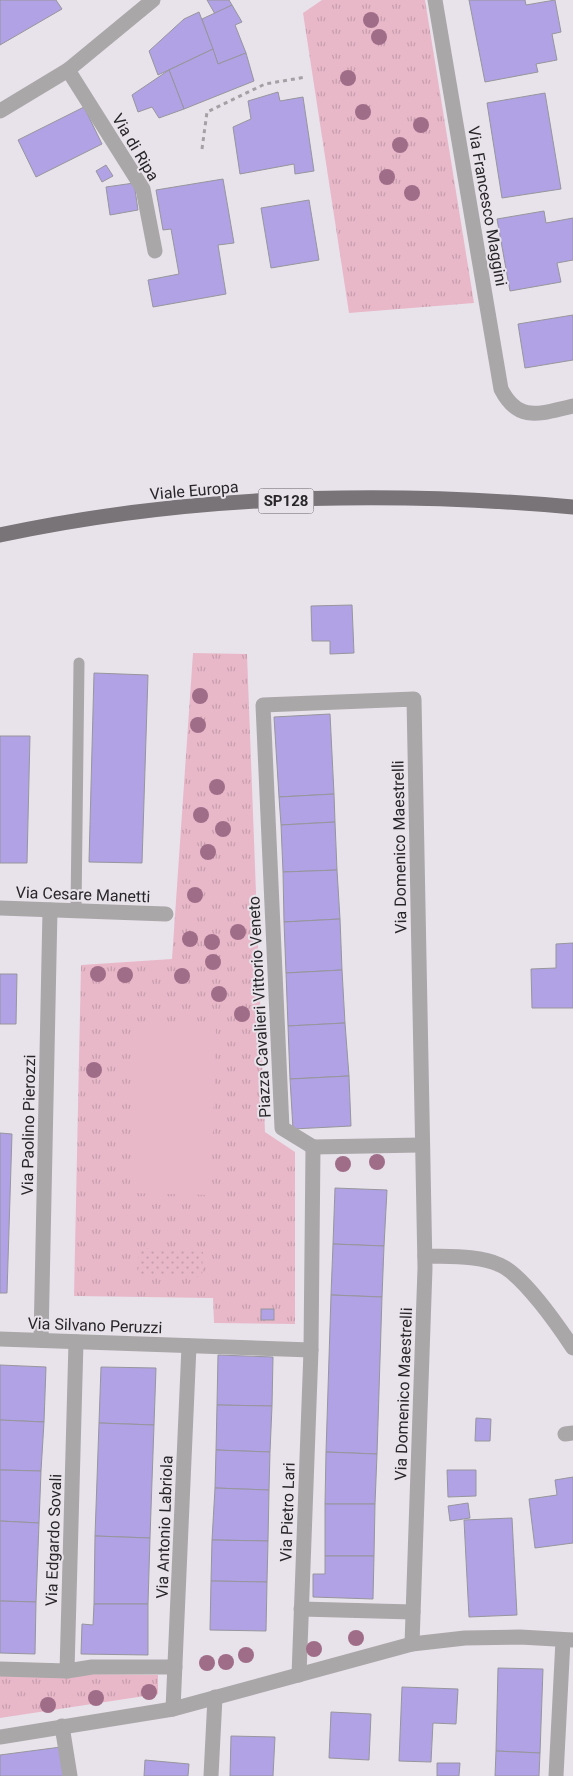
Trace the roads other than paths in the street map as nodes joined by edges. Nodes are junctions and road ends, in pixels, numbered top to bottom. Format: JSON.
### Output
{"nodes":[{"id":1,"x":153,"y":0,"type":"edge"},
{"id":2,"x":436,"y":0,"type":"edge"},
{"id":3,"x":68,"y":70,"type":"junction"},
{"id":4,"x":0,"y":111,"type":"edge"},
{"id":5,"x":155,"y":251,"type":"dead end"},
{"id":6,"x":573,"y":406,"type":"edge"},
{"id":7,"x":573,"y":508,"type":"edge"},
{"id":8,"x":0,"y":535,"type":"edge"},
{"id":9,"x":79,"y":662,"type":"dead end"},
{"id":10,"x":263,"y":705,"type":"joint"},
{"id":11,"x":0,"y":908,"type":"edge"},
{"id":12,"x":50,"y":910,"type":"junction"},
{"id":13,"x":76,"y":910,"type":"junction"},
{"id":14,"x":166,"y":914,"type":"dead end"},
{"id":15,"x":421,"y":1145,"type":"junction"},
{"id":16,"x":313,"y":1147,"type":"junction"},
{"id":17,"x":425,"y":1256,"type":"junction"},
{"id":18,"x":0,"y":1339,"type":"edge"},
{"id":19,"x":41,"y":1340,"type":"junction"},
{"id":20,"x":76,"y":1342,"type":"junction"},
{"id":21,"x":189,"y":1346,"type":"junction"},
{"id":22,"x":573,"y":1348,"type":"edge"},
{"id":23,"x":311,"y":1350,"type":"junction"},
{"id":24,"x":301,"y":1609,"type":"junction"},
{"id":25,"x":414,"y":1612,"type":"junction"},
{"id":26,"x":568,"y":1640,"type":"edge"},
{"id":27,"x":412,"y":1644,"type":"junction"},
{"id":28,"x":175,"y":1667,"type":"junction"},
{"id":29,"x":0,"y":1669,"type":"edge"},
{"id":30,"x":67,"y":1671,"type":"junction"},
{"id":31,"x":299,"y":1675,"type":"junction"},
{"id":32,"x":215,"y":1697,"type":"junction"},
{"id":33,"x":174,"y":1709,"type":"junction"},
{"id":34,"x":62,"y":1726,"type":"junction"},
{"id":35,"x":0,"y":1737,"type":"edge"},
{"id":36,"x":70,"y":1776,"type":"edge"},
{"id":37,"x":211,"y":1776,"type":"edge"},
{"id":38,"x":556,"y":1776,"type":"edge"}],
"edges":[{"from":1,"to":3,"type":"street"},
{"from":2,"to":6,"type":"street","name":"Via Francesco Maggini"},
{"from":3,"to":4,"type":"street"},
{"from":3,"to":5,"type":"street","name":"Via di Ripa"},
{"from":7,"to":8,"type":"main road","name":"Viale Europa","number":"SP128"},
{"from":9,"to":13,"type":"lane"},
{"from":10,"to":15,"type":"street","name":"Via Domenico Maestrelli"},
{"from":10,"to":16,"type":"street","name":"Piazza Cavalieri Vittorio Veneto"},
{"from":11,"to":12,"type":"street","name":"Via Cesare Manetti"},
{"from":12,"to":13,"type":"street","name":"Via Cesare Manetti"},
{"from":12,"to":19,"type":"street","name":"Via Paolino Pierozzi"},
{"from":13,"to":14,"type":"street","name":"Via Cesare Manetti"},
{"from":15,"to":16,"type":"street"},
{"from":15,"to":17,"type":"street","name":"Via Domenico Maestrelli"},
{"from":16,"to":23,"type":"street"},
{"from":17,"to":22,"type":"street"},
{"from":17,"to":25,"type":"street","name":"Via Domenico Maestrelli"},
{"from":18,"to":19,"type":"street","name":"Via Silvano Peruzzi"},
{"from":19,"to":20,"type":"street","name":"Via Silvano Peruzzi"},
{"from":20,"to":21,"type":"street","name":"Via Silvano Peruzzi"},
{"from":20,"to":30,"type":"street","name":"Via Edgardo Sovali"},
{"from":21,"to":23,"type":"street"},
{"from":21,"to":28,"type":"street","name":"Via Antonio Labriola"},
{"from":23,"to":24,"type":"street","name":"Via Pietro Lari"},
{"from":24,"to":25,"type":"street"},
{"from":24,"to":31,"type":"street","name":"Via Pietro Lari"},
{"from":25,"to":27,"type":"street","name":"Via Domenico Maestrelli"},
{"from":26,"to":27,"type":"street"},
{"from":26,"to":38,"type":"street"},
{"from":27,"to":31,"type":"street"},
{"from":28,"to":30,"type":"street"},
{"from":28,"to":33,"type":"street","name":"Via Antonio Labriola"},
{"from":29,"to":30,"type":"street"},
{"from":31,"to":32,"type":"street"},
{"from":32,"to":33,"type":"street"},
{"from":32,"to":37,"type":"street"},
{"from":33,"to":34,"type":"street"},
{"from":34,"to":35,"type":"street"},
{"from":34,"to":36,"type":"street"}]}
